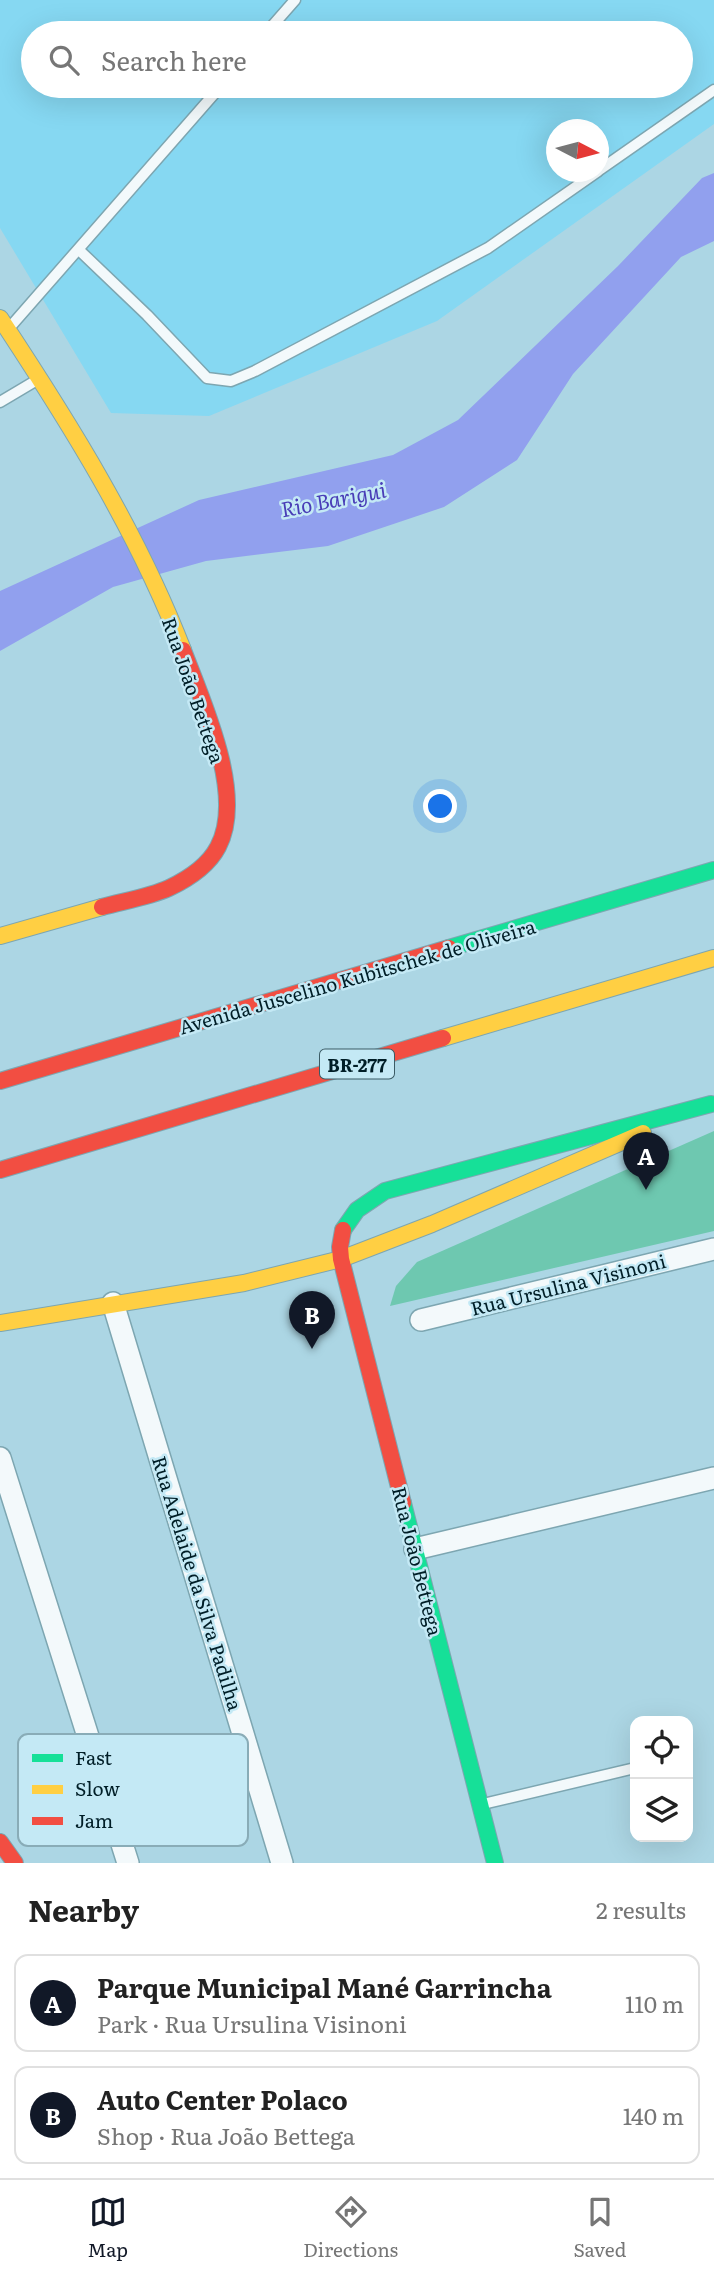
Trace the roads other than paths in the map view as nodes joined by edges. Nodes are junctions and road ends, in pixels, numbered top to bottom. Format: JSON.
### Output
{"nodes":[{"id":1,"x":295,"y":0,"type":"edge"},
{"id":2,"x":277,"y":21,"type":"edge"},
{"id":3,"x":714,"y":90,"type":"edge"},
{"id":4,"x":211,"y":98,"type":"edge"},
{"id":5,"x":609,"y":163,"type":"edge"},
{"id":6,"x":582,"y":182,"type":"edge"},
{"id":7,"x":79,"y":250,"type":"junction"},
{"id":8,"x":3,"y":328,"type":"edge"},
{"id":9,"x":40,"y":378,"type":"junction"},
{"id":10,"x":0,"y":402,"type":"edge"},
{"id":11,"x":714,"y":870,"type":"edge"},
{"id":12,"x":0,"y":936,"type":"edge"},
{"id":13,"x":714,"y":958,"type":"edge"},
{"id":14,"x":0,"y":1082,"type":"edge"},
{"id":15,"x":713,"y":1103,"type":"edge"},
{"id":16,"x":0,"y":1170,"type":"edge"},
{"id":17,"x":714,"y":1249,"type":"edge"},
{"id":18,"x":341,"y":1259,"type":"junction"},
{"id":19,"x":114,"y":1303,"type":"junction"},
{"id":20,"x":421,"y":1320,"type":"dead end"},
{"id":21,"x":0,"y":1323,"type":"edge"},
{"id":22,"x":0,"y":1458,"type":"edge"},
{"id":23,"x":714,"y":1478,"type":"edge"},
{"id":24,"x":415,"y":1549,"type":"junction"},
{"id":25,"x":87,"y":1734,"type":"edge"},
{"id":26,"x":243,"y":1734,"type":"edge"},
{"id":27,"x":248,"y":1750,"type":"edge"},
{"id":28,"x":630,"y":1769,"type":"edge"},
{"id":29,"x":480,"y":1805,"type":"junction"},
{"id":30,"x":0,"y":1842,"type":"edge"},
{"id":31,"x":123,"y":1846,"type":"edge"},
{"id":32,"x":15,"y":1863,"type":"edge"},
{"id":33,"x":128,"y":1863,"type":"edge"},
{"id":34,"x":282,"y":1863,"type":"edge"},
{"id":35,"x":495,"y":1863,"type":"edge"}],
"edges":[{"from":1,"to":2,"type":"lane"},
{"from":3,"to":5,"type":"lane"},
{"from":4,"to":7,"type":"lane"},
{"from":6,"to":7,"type":"lane"},
{"from":7,"to":8,"type":"lane"},
{"from":8,"to":9,"type":"main road","name":"Rua João Bettega"},
{"from":9,"to":10,"type":"lane"},
{"from":9,"to":12,"type":"main road","name":"Rua João Bettega"},
{"from":11,"to":14,"type":"main road","name":"Avenida Juscelino Kubitschek de Oliveira"},
{"from":13,"to":16,"type":"main road","number":"BR-277"},
{"from":15,"to":18,"type":"main road"},
{"from":15,"to":18,"type":"main road"},
{"from":17,"to":20,"type":"street","name":"Rua Ursulina Visinoni"},
{"from":18,"to":19,"type":"main road"},
{"from":18,"to":24,"type":"main road","name":"Rua João Bettega"},
{"from":19,"to":21,"type":"main road"},
{"from":19,"to":26,"type":"street","name":"Rua Adelaide da Silva Padilha"},
{"from":22,"to":25,"type":"street"},
{"from":23,"to":24,"type":"street"},
{"from":24,"to":29,"type":"main road","name":"Rua João Bettega"},
{"from":27,"to":34,"type":"street","name":"Rua Adelaide da Silva Padilha"},
{"from":28,"to":29,"type":"lane"},
{"from":29,"to":35,"type":"main road","name":"Rua João Bettega"},
{"from":30,"to":32,"type":"main road"},
{"from":31,"to":33,"type":"street"}]}
